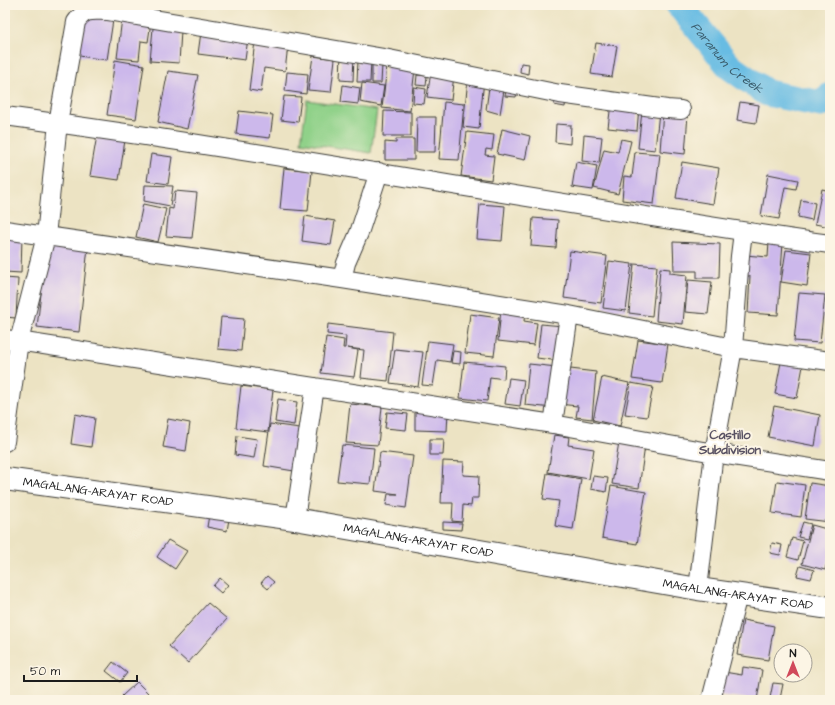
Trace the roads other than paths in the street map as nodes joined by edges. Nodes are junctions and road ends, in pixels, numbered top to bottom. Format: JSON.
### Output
{"nodes":[{"id":1,"x":681,"y":110,"type":"dead end"},
{"id":2,"x":5,"y":116,"type":"edge"},
{"id":3,"x":58,"y":123,"type":"junction"},
{"id":4,"x":378,"y":172,"type":"junction"},
{"id":5,"x":5,"y":230,"type":"edge"},
{"id":6,"x":743,"y":232,"type":"junction"},
{"id":7,"x":46,"y":236,"type":"junction"},
{"id":8,"x":830,"y":244,"type":"edge"},
{"id":9,"x":342,"y":279,"type":"junction"},
{"id":10,"x":569,"y":316,"type":"junction"},
{"id":11,"x":12,"y":340,"type":"edge"},
{"id":12,"x":733,"y":348,"type":"junction"},
{"id":13,"x":830,"y":361,"type":"edge"},
{"id":14,"x":316,"y":387,"type":"junction"},
{"id":15,"x":553,"y":424,"type":"junction"},
{"id":16,"x":5,"y":442,"type":"edge"},
{"id":17,"x":714,"y":453,"type":"junction"},
{"id":18,"x":830,"y":471,"type":"edge"},
{"id":19,"x":5,"y":479,"type":"edge"},
{"id":20,"x":294,"y":519,"type":"junction"},
{"id":21,"x":698,"y":589,"type":"junction"},
{"id":22,"x":738,"y":595,"type":"junction"},
{"id":23,"x":830,"y":608,"type":"edge"},
{"id":24,"x":711,"y":700,"type":"edge"}],
"edges":[{"from":1,"to":3,"type":"street"},
{"from":2,"to":3,"type":"street"},
{"from":3,"to":4,"type":"street"},
{"from":3,"to":7,"type":"street"},
{"from":4,"to":6,"type":"street"},
{"from":4,"to":9,"type":"street"},
{"from":5,"to":7,"type":"street"},
{"from":6,"to":8,"type":"street"},
{"from":6,"to":12,"type":"street"},
{"from":7,"to":9,"type":"street"},
{"from":7,"to":11,"type":"street"},
{"from":9,"to":10,"type":"street"},
{"from":10,"to":12,"type":"street"},
{"from":10,"to":15,"type":"street"},
{"from":11,"to":14,"type":"street"},
{"from":11,"to":16,"type":"street"},
{"from":12,"to":13,"type":"street"},
{"from":12,"to":17,"type":"street"},
{"from":14,"to":15,"type":"street"},
{"from":14,"to":20,"type":"street"},
{"from":15,"to":17,"type":"street"},
{"from":17,"to":18,"type":"street"},
{"from":17,"to":21,"type":"street"},
{"from":19,"to":20,"type":"main road","name":"MAGALANG-ARAYAT ROAD"},
{"from":20,"to":21,"type":"main road","name":"MAGALANG-ARAYAT ROAD"},
{"from":21,"to":22,"type":"main road","name":"MAGALANG-ARAYAT ROAD"},
{"from":22,"to":23,"type":"main road","name":"MAGALANG-ARAYAT ROAD"},
{"from":22,"to":24,"type":"street"}]}
